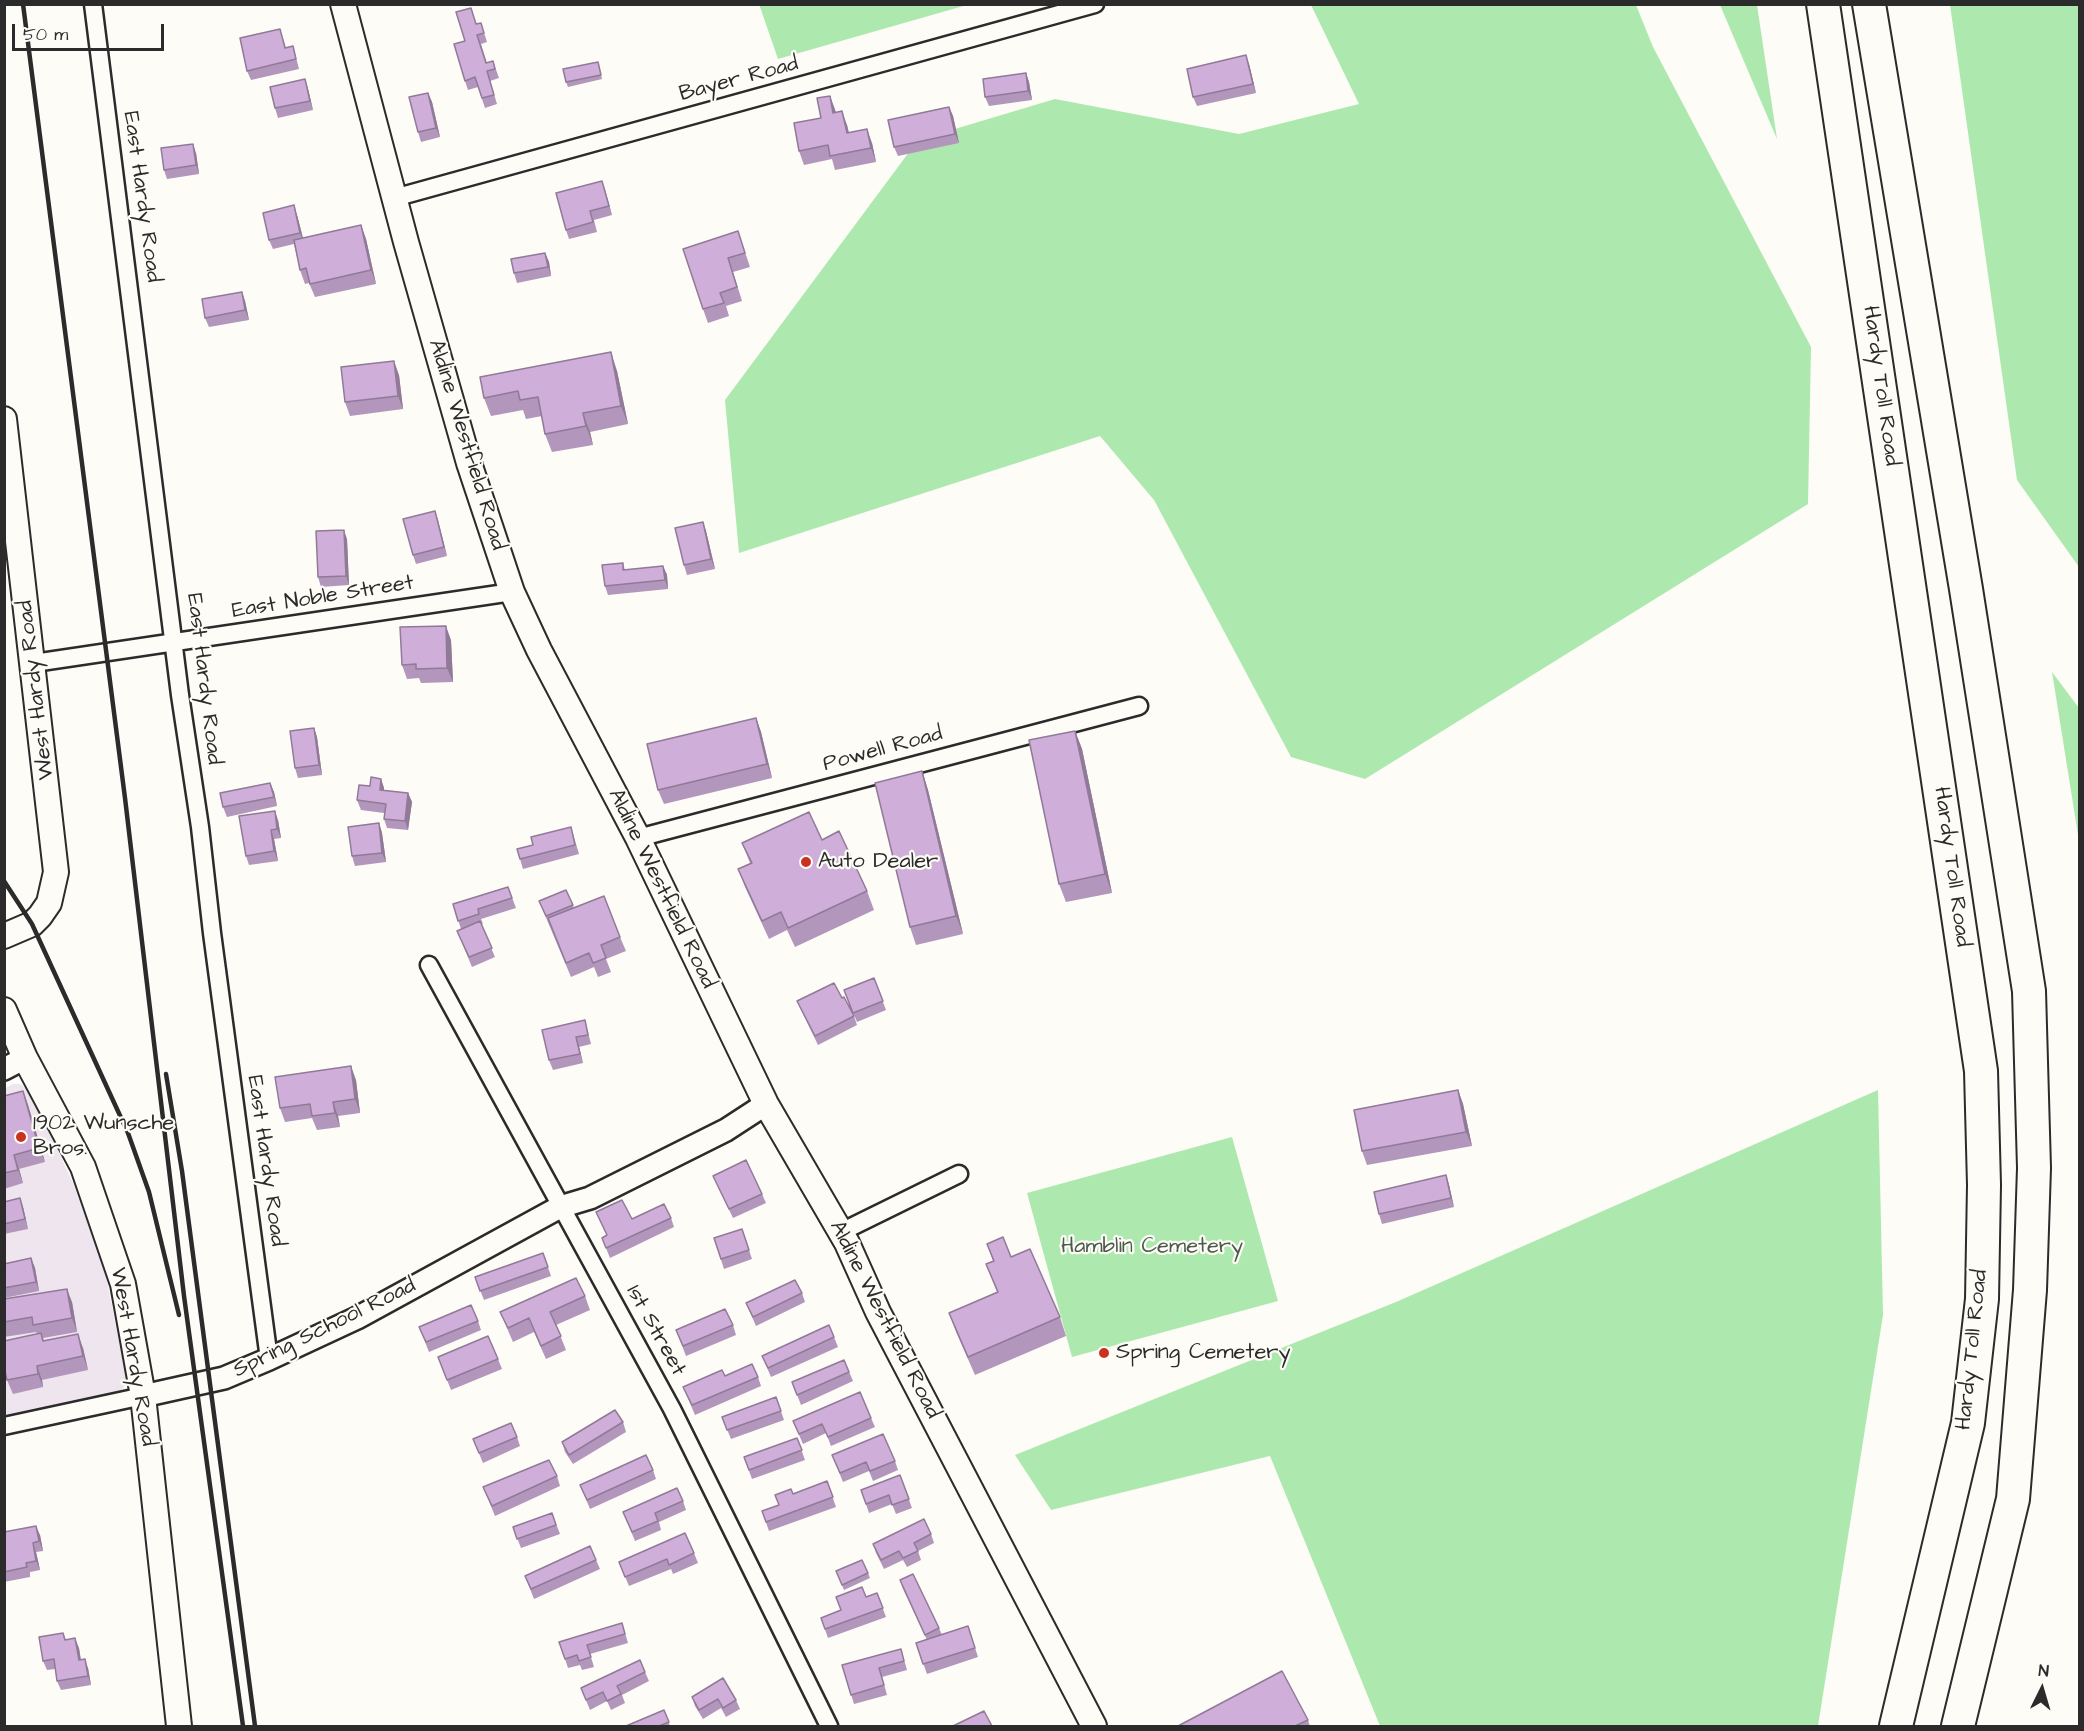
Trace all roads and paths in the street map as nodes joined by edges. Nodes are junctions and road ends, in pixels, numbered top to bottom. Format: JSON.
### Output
{"nodes":[{"id":1,"x":93,"y":4,"type":"edge"},
{"id":2,"x":344,"y":4,"type":"edge"},
{"id":3,"x":1095,"y":4,"type":"edge"},
{"id":4,"x":1823,"y":4,"type":"edge"},
{"id":5,"x":1870,"y":10,"type":"edge"},
{"id":6,"x":394,"y":198,"type":"junction"},
{"id":7,"x":4,"y":419,"type":"edge"},
{"id":8,"x":512,"y":592,"type":"junction"},
{"id":9,"x":175,"y":643,"type":"junction"},
{"id":10,"x":34,"y":663,"type":"junction"},
{"id":11,"x":1139,"y":706,"type":"dead end"},
{"id":12,"x":638,"y":838,"type":"junction"},
{"id":13,"x":4,"y":936,"type":"edge"},
{"id":14,"x":429,"y":965,"type":"dead end"},
{"id":15,"x":4,"y":1010,"type":"edge"},
{"id":16,"x":15,"y":1063,"type":"edge"},
{"id":17,"x":766,"y":1104,"type":"junction"},
{"id":18,"x":959,"y":1174,"type":"dead end"},
{"id":19,"x":560,"y":1207,"type":"junction"},
{"id":20,"x":840,"y":1233,"type":"junction"},
{"id":21,"x":269,"y":1359,"type":"junction"},
{"id":22,"x":143,"y":1395,"type":"junction"},
{"id":23,"x":4,"y":1426,"type":"edge"},
{"id":24,"x":179,"y":1726,"type":"edge"},
{"id":25,"x":829,"y":1726,"type":"edge"},
{"id":26,"x":1094,"y":1726,"type":"edge"},
{"id":27,"x":1896,"y":1726,"type":"edge"},
{"id":28,"x":1958,"y":1726,"type":"edge"}],
"edges":[{"from":1,"to":9,"type":"street","name":"East Hardy Road"},
{"from":2,"to":6,"type":"main road","name":"Aldine Westfield Road"},
{"from":3,"to":6,"type":"street","name":"Bayer Road"},
{"from":4,"to":27,"type":"highway","name":"Hardy Toll Road"},
{"from":5,"to":28,"type":"highway"},
{"from":6,"to":8,"type":"main road","name":"Aldine Westfield Road"},
{"from":7,"to":10,"type":"main road","name":"West Hardy Road"},
{"from":8,"to":9,"type":"street","name":"East Noble Street"},
{"from":8,"to":12,"type":"main road","name":"Aldine Westfield Road"},
{"from":9,"to":10,"type":"street","name":"East Noble Street"},
{"from":9,"to":21,"type":"street","name":"East Hardy Road"},
{"from":10,"to":13,"type":"main road","name":"West Hardy Road"},
{"from":11,"to":12,"type":"street","name":"Powell Road"},
{"from":12,"to":17,"type":"main road","name":"Aldine Westfield Road"},
{"from":14,"to":19,"type":"street","name":"1st Street"},
{"from":15,"to":16,"type":"main road","name":"West Hardy Road"},
{"from":16,"to":22,"type":"main road","name":"West Hardy Road"},
{"from":17,"to":19,"type":"street","name":"Spring School Road"},
{"from":17,"to":20,"type":"main road","name":"Aldine Westfield Road"},
{"from":18,"to":20,"type":"street"},
{"from":19,"to":21,"type":"street","name":"Spring School Road"},
{"from":19,"to":25,"type":"street","name":"1st Street"},
{"from":20,"to":26,"type":"main road","name":"Aldine Westfield Road"},
{"from":21,"to":22,"type":"street","name":"Spring School Road"},
{"from":22,"to":23,"type":"street","name":"Spring School Road"},
{"from":22,"to":24,"type":"main road","name":"West Hardy Road"}]}
